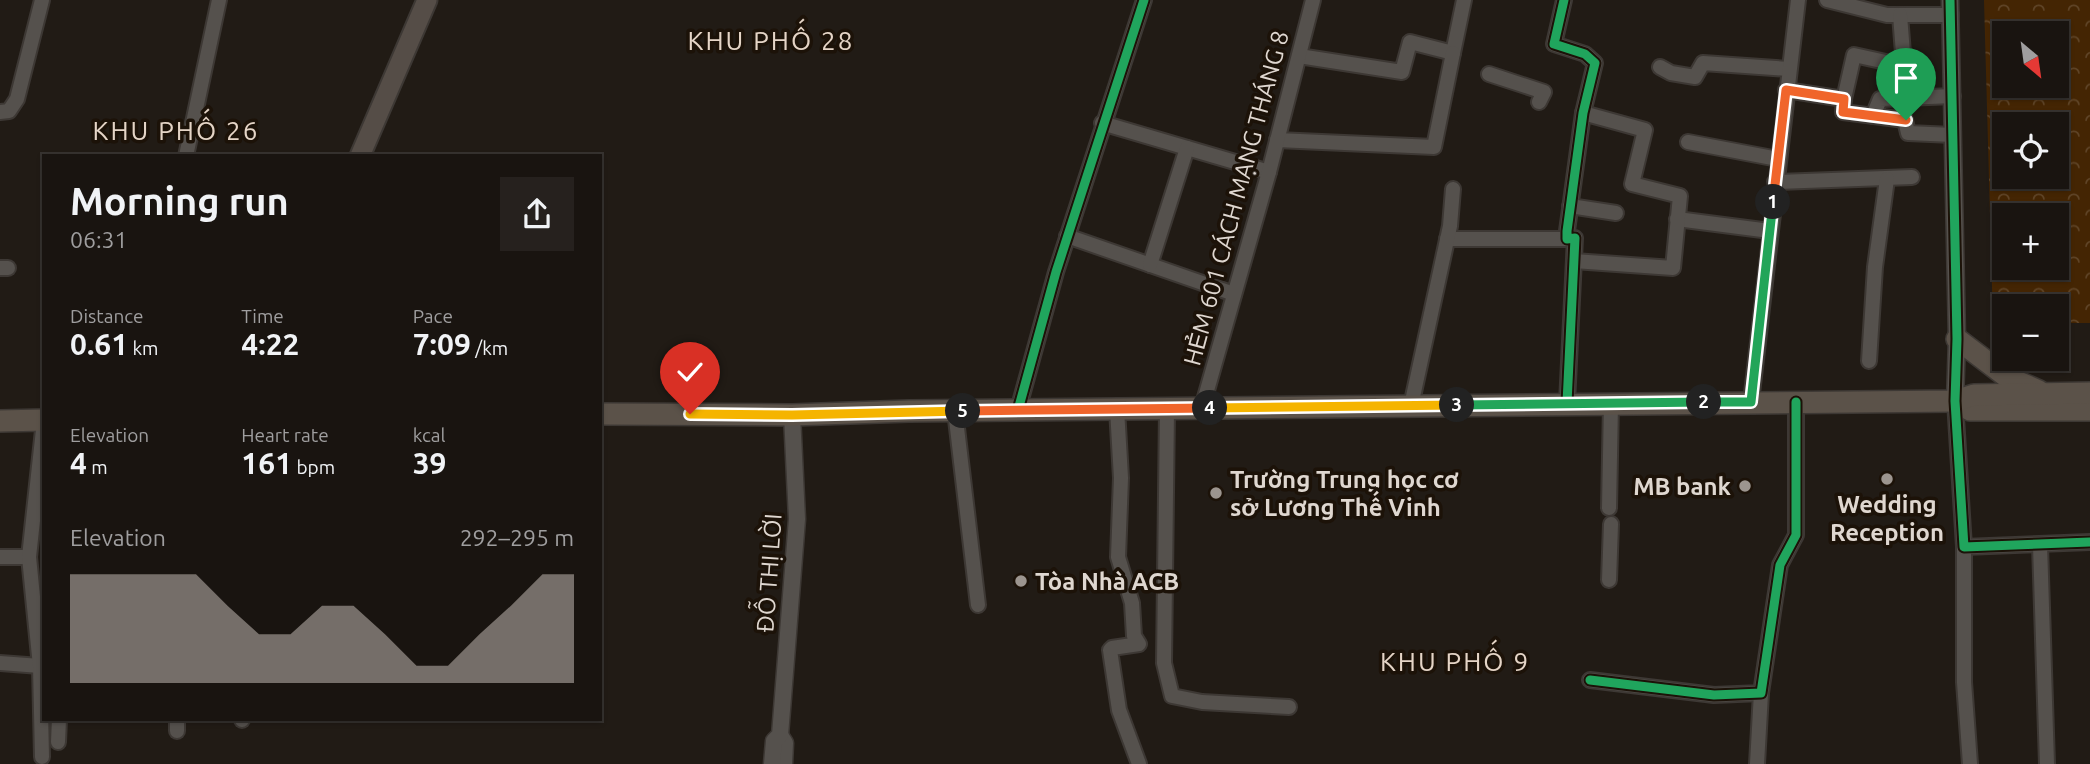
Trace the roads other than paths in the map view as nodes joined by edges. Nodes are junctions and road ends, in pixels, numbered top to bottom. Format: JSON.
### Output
{"nodes":[{"id":1,"x":42,"y":0,"type":"edge"},
{"id":2,"x":219,"y":0,"type":"edge"},
{"id":3,"x":427,"y":0,"type":"edge"},
{"id":4,"x":1144,"y":0,"type":"edge"},
{"id":5,"x":1313,"y":0,"type":"edge"},
{"id":6,"x":1464,"y":0,"type":"edge"},
{"id":7,"x":1564,"y":0,"type":"edge"},
{"id":8,"x":1798,"y":0,"type":"edge"},
{"id":9,"x":1827,"y":0,"type":"edge"},
{"id":10,"x":1864,"y":5,"type":"edge"},
{"id":11,"x":1951,"y":8,"type":"edge"},
{"id":12,"x":1900,"y":15,"type":"junction"},
{"id":13,"x":1453,"y":53,"type":"junction"},
{"id":14,"x":1299,"y":57,"type":"junction"},
{"id":15,"x":1660,"y":67,"type":"dead end"},
{"id":16,"x":1789,"y":69,"type":"junction"},
{"id":17,"x":1489,"y":74,"type":"dead end"},
{"id":18,"x":1786,"y":90,"type":"junction"},
{"id":19,"x":1952,"y":96,"type":"junction"},
{"id":20,"x":1844,"y":99,"type":"junction"},
{"id":21,"x":1539,"y":102,"type":"dead end"},
{"id":22,"x":0,"y":112,"type":"edge"},
{"id":23,"x":1583,"y":113,"type":"junction"},
{"id":24,"x":1873,"y":116,"type":"junction"},
{"id":25,"x":1102,"y":123,"type":"junction"},
{"id":26,"x":1953,"y":135,"type":"junction"},
{"id":27,"x":1277,"y":140,"type":"junction"},
{"id":28,"x":1688,"y":142,"type":"dead end"},
{"id":29,"x":1187,"y":148,"type":"junction"},
{"id":30,"x":186,"y":154,"type":"edge"},
{"id":31,"x":361,"y":154,"type":"edge"},
{"id":32,"x":1778,"y":159,"type":"junction"},
{"id":33,"x":1269,"y":172,"type":"junction"},
{"id":34,"x":1912,"y":177,"type":"dead end"},
{"id":35,"x":1887,"y":179,"type":"junction"},
{"id":36,"x":1775,"y":182,"type":"junction"},
{"id":37,"x":1453,"y":189,"type":"dead end"},
{"id":38,"x":1570,"y":206,"type":"junction"},
{"id":39,"x":1616,"y":213,"type":"dead end"},
{"id":40,"x":1677,"y":219,"type":"junction"},
{"id":41,"x":1770,"y":231,"type":"junction"},
{"id":42,"x":1067,"y":236,"type":"junction"},
{"id":43,"x":1447,"y":239,"type":"junction"},
{"id":44,"x":1567,"y":239,"type":"junction"},
{"id":45,"x":1574,"y":261,"type":"junction"},
{"id":46,"x":1150,"y":265,"type":"junction"},
{"id":47,"x":1234,"y":294,"type":"junction"},
{"id":48,"x":1957,"y":340,"type":"junction"},
{"id":49,"x":1870,"y":360,"type":"dead end"},
{"id":50,"x":2090,"y":393,"type":"edge"},
{"id":51,"x":2048,"y":394,"type":"junction"},
{"id":52,"x":1955,"y":401,"type":"junction"},
{"id":53,"x":1751,"y":402,"type":"junction"},
{"id":54,"x":1796,"y":402,"type":"junction"},
{"id":55,"x":1567,"y":403,"type":"junction"},
{"id":56,"x":1611,"y":403,"type":"junction"},
{"id":57,"x":1411,"y":405,"type":"junction"},
{"id":58,"x":1202,"y":408,"type":"junction"},
{"id":59,"x":1167,"y":409,"type":"junction"},
{"id":60,"x":1018,"y":410,"type":"junction"},
{"id":61,"x":1117,"y":410,"type":"junction"},
{"id":62,"x":2090,"y":410,"type":"edge"},
{"id":63,"x":955,"y":411,"type":"junction"},
{"id":64,"x":602,"y":414,"type":"edge"},
{"id":65,"x":792,"y":415,"type":"junction"},
{"id":66,"x":0,"y":421,"type":"edge"},
{"id":67,"x":42,"y":421,"type":"edge"},
{"id":68,"x":42,"y":439,"type":"edge"},
{"id":69,"x":1609,"y":508,"type":"dead end"},
{"id":70,"x":1611,"y":524,"type":"dead end"},
{"id":71,"x":2090,"y":542,"type":"edge"},
{"id":72,"x":2039,"y":545,"type":"junction"},
{"id":73,"x":1964,"y":547,"type":"junction"},
{"id":74,"x":29,"y":556,"type":"junction"},
{"id":75,"x":0,"y":557,"type":"edge"},
{"id":76,"x":1609,"y":580,"type":"dead end"},
{"id":77,"x":978,"y":604,"type":"dead end"},
{"id":78,"x":41,"y":651,"type":"edge"},
{"id":79,"x":0,"y":663,"type":"edge"},
{"id":80,"x":40,"y":666,"type":"junction"},
{"id":81,"x":1590,"y":680,"type":"dead end"},
{"id":82,"x":1761,"y":693,"type":"junction"},
{"id":83,"x":42,"y":699,"type":"edge"},
{"id":84,"x":1289,"y":707,"type":"dead end"},
{"id":85,"x":43,"y":721,"type":"edge"},
{"id":86,"x":59,"y":721,"type":"edge"},
{"id":87,"x":780,"y":735,"type":"junction"},
{"id":88,"x":58,"y":742,"type":"dead end"},
{"id":89,"x":42,"y":757,"type":"dead end"},
{"id":90,"x":772,"y":764,"type":"edge"},
{"id":91,"x":784,"y":764,"type":"edge"},
{"id":92,"x":1139,"y":764,"type":"edge"},
{"id":93,"x":1757,"y":764,"type":"edge"},
{"id":94,"x":1970,"y":764,"type":"edge"},
{"id":95,"x":2047,"y":764,"type":"edge"}],
"edges":[{"from":1,"to":22,"type":"street"},
{"from":2,"to":30,"type":"street"},
{"from":3,"to":31,"type":"main road"},
{"from":4,"to":25,"type":"street"},
{"from":5,"to":14,"type":"street","name":"HẺM 601 CÁCH MẠNG THÁNG 8"},
{"from":6,"to":13,"type":"street"},
{"from":7,"to":23,"type":"street"},
{"from":8,"to":16,"type":"street"},
{"from":9,"to":10,"type":"street"},
{"from":10,"to":12,"type":"street"},
{"from":11,"to":12,"type":"street"},
{"from":11,"to":19,"type":"street"},
{"from":12,"to":20,"type":"street"},
{"from":13,"to":14,"type":"street"},
{"from":13,"to":27,"type":"street"},
{"from":14,"to":27,"type":"street","name":"HẺM 601 CÁCH MẠNG THÁNG 8"},
{"from":15,"to":16,"type":"street"},
{"from":16,"to":18,"type":"street"},
{"from":17,"to":21,"type":"street"},
{"from":18,"to":20,"type":"street"},
{"from":18,"to":32,"type":"street"},
{"from":19,"to":24,"type":"street"},
{"from":19,"to":26,"type":"street"},
{"from":20,"to":24,"type":"street"},
{"from":23,"to":38,"type":"street"},
{"from":23,"to":40,"type":"street"},
{"from":24,"to":26,"type":"street"},
{"from":25,"to":29,"type":"street"},
{"from":25,"to":42,"type":"street"},
{"from":26,"to":48,"type":"street"},
{"from":27,"to":33,"type":"street","name":"HẺM 601 CÁCH MẠNG THÁNG 8"},
{"from":28,"to":32,"type":"street"},
{"from":29,"to":33,"type":"street"},
{"from":29,"to":46,"type":"street"},
{"from":32,"to":36,"type":"street"},
{"from":33,"to":47,"type":"street","name":"HẺM 601 CÁCH MẠNG THÁNG 8"},
{"from":34,"to":35,"type":"street"},
{"from":35,"to":36,"type":"street"},
{"from":35,"to":49,"type":"street"},
{"from":36,"to":41,"type":"street"},
{"from":37,"to":43,"type":"street"},
{"from":38,"to":39,"type":"street"},
{"from":38,"to":44,"type":"street"},
{"from":40,"to":41,"type":"street"},
{"from":40,"to":45,"type":"street"},
{"from":41,"to":53,"type":"street"},
{"from":42,"to":46,"type":"street"},
{"from":42,"to":60,"type":"street"},
{"from":43,"to":44,"type":"street"},
{"from":43,"to":57,"type":"street"},
{"from":44,"to":45,"type":"street"},
{"from":45,"to":55,"type":"street"},
{"from":46,"to":47,"type":"street"},
{"from":47,"to":58,"type":"street","name":"HẺM 601 CÁCH MẠNG THÁNG 8"},
{"from":48,"to":51,"type":"main road"},
{"from":48,"to":52,"type":"street"},
{"from":50,"to":51,"type":"main road"},
{"from":51,"to":52,"type":"main road"},
{"from":52,"to":54,"type":"main road"},
{"from":52,"to":62,"type":"main road"},
{"from":52,"to":73,"type":"street"},
{"from":53,"to":54,"type":"main road"},
{"from":53,"to":56,"type":"main road"},
{"from":54,"to":82,"type":"street"},
{"from":55,"to":56,"type":"main road"},
{"from":55,"to":57,"type":"main road"},
{"from":56,"to":69,"type":"street"},
{"from":57,"to":58,"type":"main road"},
{"from":58,"to":59,"type":"main road"},
{"from":59,"to":61,"type":"main road"},
{"from":59,"to":84,"type":"street"},
{"from":60,"to":61,"type":"main road"},
{"from":60,"to":63,"type":"main road"},
{"from":61,"to":92,"type":"street"},
{"from":63,"to":65,"type":"main road"},
{"from":63,"to":77,"type":"street"},
{"from":64,"to":65,"type":"main road"},
{"from":65,"to":87,"type":"street","name":"ĐỖ THỊ LỜI"},
{"from":66,"to":67,"type":"main road"},
{"from":68,"to":74,"type":"street"},
{"from":70,"to":76,"type":"street"},
{"from":71,"to":72,"type":"street"},
{"from":72,"to":73,"type":"street"},
{"from":72,"to":95,"type":"street"},
{"from":73,"to":94,"type":"street"},
{"from":74,"to":75,"type":"street"},
{"from":74,"to":78,"type":"street"},
{"from":78,"to":80,"type":"street"},
{"from":79,"to":80,"type":"street"},
{"from":80,"to":83,"type":"street"},
{"from":81,"to":82,"type":"street"},
{"from":82,"to":93,"type":"street"},
{"from":85,"to":89,"type":"street"},
{"from":86,"to":88,"type":"street"},
{"from":87,"to":90,"type":"street","name":"ĐỖ THỊ LỜI"},
{"from":87,"to":91,"type":"street","name":"ĐỖ THỊ LỜI"}]}
